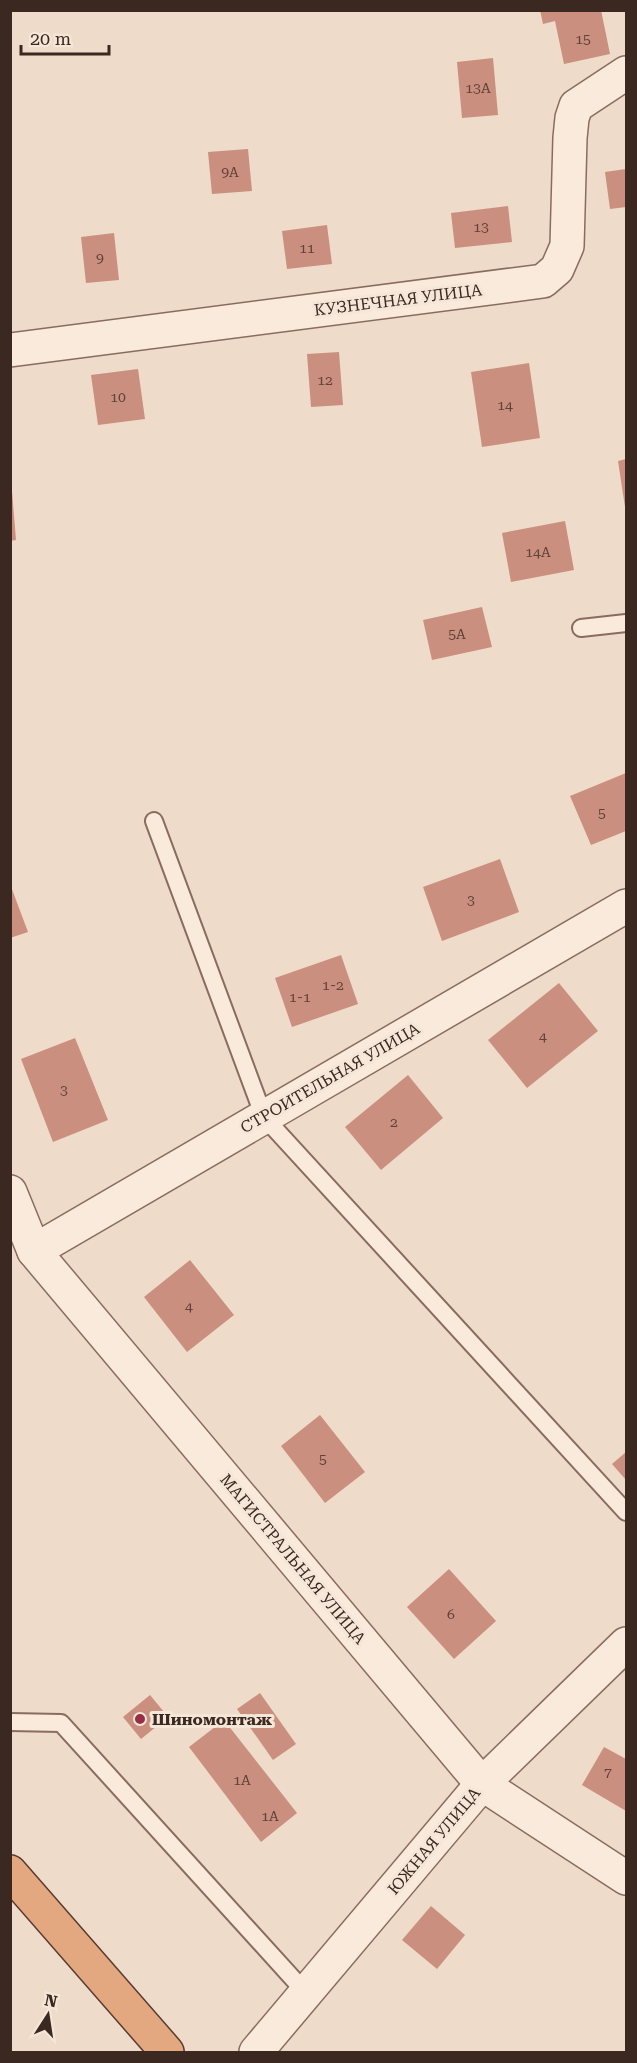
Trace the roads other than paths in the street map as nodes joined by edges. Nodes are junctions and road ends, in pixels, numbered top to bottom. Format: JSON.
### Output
{"nodes":[{"id":1,"x":627,"y":73,"type":"edge"},
{"id":2,"x":10,"y":350,"type":"edge"},
{"id":3,"x":627,"y":623,"type":"edge"},
{"id":4,"x":581,"y":628,"type":"dead end"},
{"id":5,"x":154,"y":821,"type":"dead end"},
{"id":6,"x":627,"y":906,"type":"edge"},
{"id":7,"x":264,"y":1117,"type":"junction"},
{"id":8,"x":10,"y":1192,"type":"edge"},
{"id":9,"x":34,"y":1251,"type":"junction"},
{"id":10,"x":627,"y":1512,"type":"edge"},
{"id":11,"x":627,"y":1644,"type":"edge"},
{"id":12,"x":10,"y":1722,"type":"edge"},
{"id":13,"x":482,"y":1784,"type":"junction"},
{"id":14,"x":10,"y":1872,"type":"edge"},
{"id":15,"x":627,"y":1878,"type":"edge"},
{"id":16,"x":306,"y":1993,"type":"junction"},
{"id":17,"x":167,"y":2052,"type":"edge"},
{"id":18,"x":256,"y":2052,"type":"edge"}],
"edges":[{"from":1,"to":2,"type":"street","name":"КУЗНЕЧНАЯ УЛИЦА"},
{"from":3,"to":4,"type":"lane"},
{"from":5,"to":7,"type":"lane"},
{"from":6,"to":7,"type":"street","name":"СТРОИТЕЛЬНАЯ УЛИЦА"},
{"from":7,"to":9,"type":"street","name":"СТРОИТЕЛЬНАЯ УЛИЦА"},
{"from":7,"to":10,"type":"lane"},
{"from":8,"to":9,"type":"street","name":"МАГИСТРАЛЬНАЯ УЛИЦА"},
{"from":9,"to":13,"type":"street","name":"МАГИСТРАЛЬНАЯ УЛИЦА"},
{"from":11,"to":13,"type":"street","name":"ЮЖНАЯ УЛИЦА"},
{"from":12,"to":16,"type":"lane"},
{"from":13,"to":15,"type":"street","name":"МАГИСТРАЛЬНАЯ УЛИЦА"},
{"from":13,"to":16,"type":"street","name":"ЮЖНАЯ УЛИЦА"},
{"from":14,"to":17,"type":"highway"},
{"from":16,"to":18,"type":"street","name":"ЮЖНАЯ УЛИЦА"}]}
